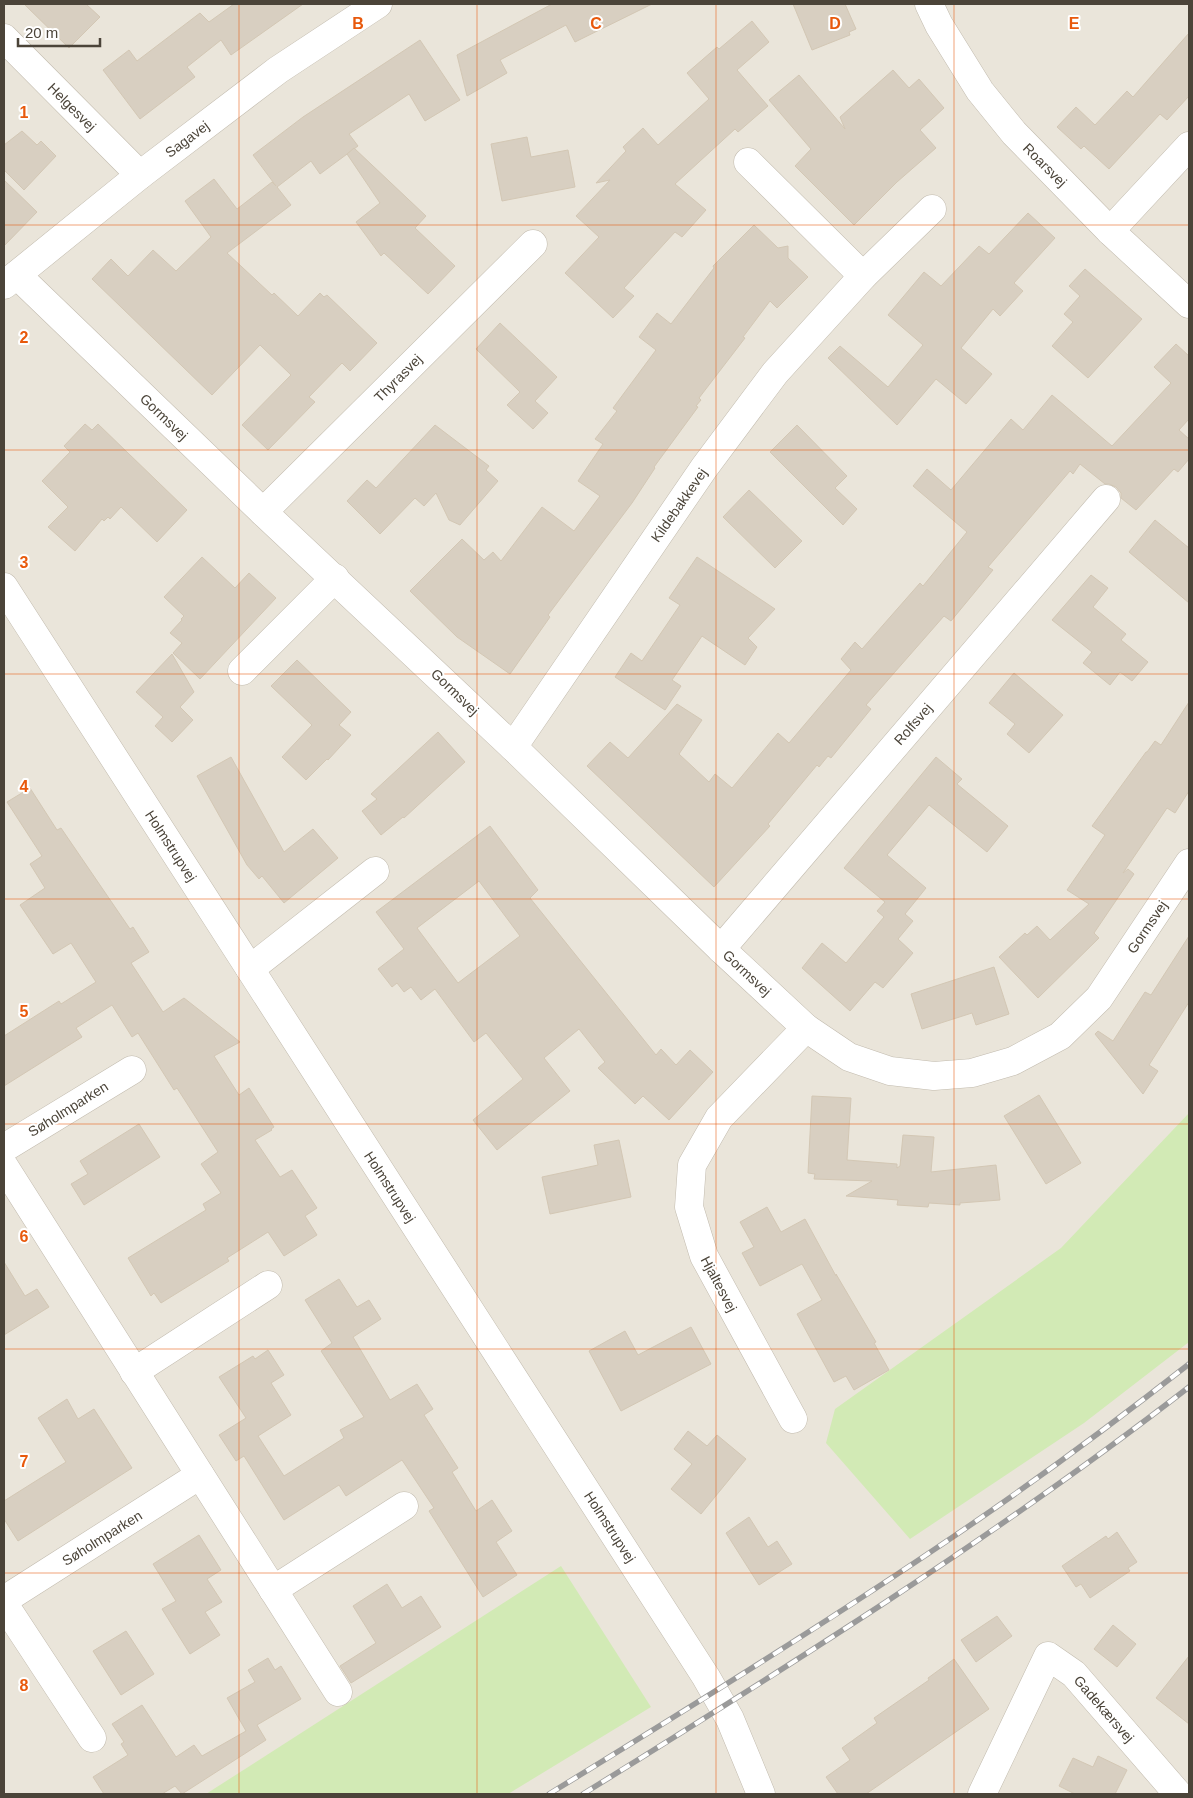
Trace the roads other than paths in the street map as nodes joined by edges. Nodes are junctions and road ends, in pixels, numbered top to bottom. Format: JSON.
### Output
{"nodes":[{"id":1,"x":378,"y":4,"type":"edge"},
{"id":2,"x":929,"y":4,"type":"edge"},
{"id":3,"x":4,"y":38,"type":"edge"},
{"id":4,"x":1189,"y":146,"type":"edge"},
{"id":5,"x":748,"y":162,"type":"dead end"},
{"id":6,"x":140,"y":175,"type":"junction"},
{"id":7,"x":932,"y":209,"type":"dead end"},
{"id":8,"x":1110,"y":231,"type":"junction"},
{"id":9,"x":533,"y":244,"type":"dead end"},
{"id":10,"x":863,"y":276,"type":"junction"},
{"id":11,"x":10,"y":280,"type":"edge"},
{"id":12,"x":1189,"y":304,"type":"edge"},
{"id":13,"x":1106,"y":499,"type":"dead end"},
{"id":14,"x":263,"y":512,"type":"junction"},
{"id":15,"x":335,"y":578,"type":"junction"},
{"id":16,"x":4,"y":587,"type":"edge"},
{"id":17,"x":242,"y":671,"type":"dead end"},
{"id":18,"x":513,"y":747,"type":"junction"},
{"id":19,"x":1189,"y":863,"type":"edge"},
{"id":20,"x":375,"y":871,"type":"dead end"},
{"id":21,"x":721,"y":948,"type":"junction"},
{"id":22,"x":250,"y":969,"type":"junction"},
{"id":23,"x":806,"y":1028,"type":"junction"},
{"id":24,"x":132,"y":1070,"type":"dead end"},
{"id":25,"x":4,"y":1148,"type":"edge"},
{"id":26,"x":4,"y":1166,"type":"edge"},
{"id":27,"x":12,"y":1197,"type":"edge"},
{"id":28,"x":268,"y":1285,"type":"dead end"},
{"id":29,"x":134,"y":1372,"type":"junction"},
{"id":30,"x":792,"y":1419,"type":"dead end"},
{"id":31,"x":200,"y":1475,"type":"junction"},
{"id":32,"x":404,"y":1506,"type":"dead end"},
{"id":33,"x":273,"y":1590,"type":"junction"},
{"id":34,"x":4,"y":1602,"type":"edge"},
{"id":35,"x":338,"y":1692,"type":"dead end"},
{"id":36,"x":92,"y":1738,"type":"dead end"},
{"id":37,"x":761,"y":1794,"type":"edge"},
{"id":38,"x":982,"y":1794,"type":"edge"},
{"id":39,"x":1178,"y":1794,"type":"edge"}],
"edges":[{"from":1,"to":6,"type":"street","name":"Sagavej"},
{"from":2,"to":8,"type":"street","name":"Roarsvej"},
{"from":3,"to":6,"type":"street","name":"Helgesvej"},
{"from":4,"to":8,"type":"street"},
{"from":5,"to":10,"type":"street"},
{"from":6,"to":11,"type":"street","name":"Sagavej"},
{"from":7,"to":10,"type":"street","name":"Kildebakkevej"},
{"from":8,"to":12,"type":"street","name":"Roarsvej"},
{"from":9,"to":14,"type":"street","name":"Thyrasvej"},
{"from":10,"to":18,"type":"street","name":"Kildebakkevej"},
{"from":11,"to":14,"type":"street","name":"Gormsvej"},
{"from":13,"to":21,"type":"street","name":"Rolfsvej"},
{"from":14,"to":15,"type":"street","name":"Gormsvej"},
{"from":15,"to":17,"type":"street"},
{"from":15,"to":18,"type":"street","name":"Gormsvej"},
{"from":16,"to":22,"type":"street","name":"Holmstrupvej"},
{"from":18,"to":21,"type":"street","name":"Gormsvej"},
{"from":19,"to":23,"type":"street","name":"Gormsvej"},
{"from":20,"to":22,"type":"street"},
{"from":21,"to":23,"type":"street","name":"Gormsvej"},
{"from":22,"to":37,"type":"street","name":"Holmstrupvej"},
{"from":23,"to":30,"type":"street","name":"Hjaltesvej"},
{"from":24,"to":25,"type":"street","name":"Søholmparken"},
{"from":26,"to":27,"type":"street"},
{"from":27,"to":29,"type":"street"},
{"from":28,"to":29,"type":"street"},
{"from":29,"to":31,"type":"street"},
{"from":31,"to":33,"type":"street"},
{"from":31,"to":34,"type":"street","name":"Søholmparken"},
{"from":32,"to":33,"type":"street"},
{"from":33,"to":35,"type":"street"},
{"from":34,"to":36,"type":"street","name":"Søholmparken"},
{"from":38,"to":39,"type":"street","name":"Gadekærsvej"}]}
